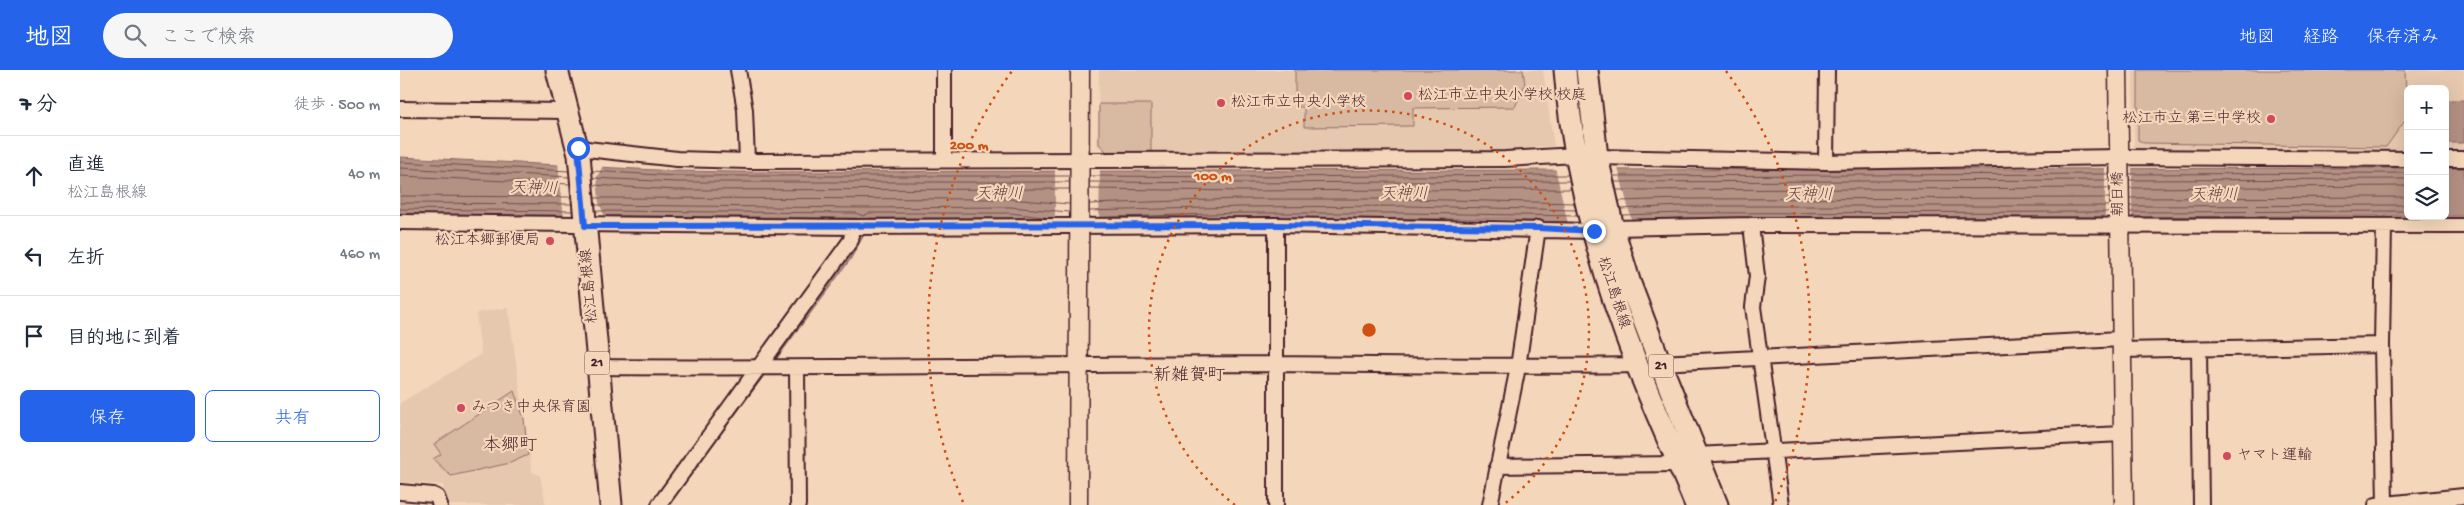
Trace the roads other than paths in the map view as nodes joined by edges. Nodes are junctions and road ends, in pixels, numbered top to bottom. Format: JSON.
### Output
{"nodes":[{"id":1,"x":557,"y":70,"type":"edge"},
{"id":2,"x":738,"y":70,"type":"edge"},
{"id":3,"x":944,"y":70,"type":"edge"},
{"id":4,"x":1080,"y":70,"type":"edge"},
{"id":5,"x":1565,"y":70,"type":"edge"},
{"id":6,"x":1587,"y":70,"type":"edge"},
{"id":7,"x":1827,"y":70,"type":"edge"},
{"id":8,"x":2118,"y":70,"type":"edge"},
{"id":9,"x":400,"y":109,"type":"edge"},
{"id":10,"x":568,"y":111,"type":"junction"},
{"id":11,"x":578,"y":152,"type":"junction"},
{"id":12,"x":1587,"y":158,"type":"junction"},
{"id":13,"x":944,"y":159,"type":"junction"},
{"id":14,"x":2404,"y":159,"type":"edge"},
{"id":15,"x":2449,"y":159,"type":"edge"},
{"id":16,"x":2464,"y":159,"type":"edge"},
{"id":17,"x":2119,"y":160,"type":"junction"},
{"id":18,"x":747,"y":161,"type":"junction"},
{"id":19,"x":1079,"y":161,"type":"junction"},
{"id":20,"x":1826,"y":162,"type":"junction"},
{"id":21,"x":400,"y":222,"type":"edge"},
{"id":22,"x":585,"y":224,"type":"junction"},
{"id":23,"x":1276,"y":225,"type":"junction"},
{"id":24,"x":1751,"y":225,"type":"junction"},
{"id":25,"x":2120,"y":225,"type":"junction"},
{"id":26,"x":1078,"y":226,"type":"junction"},
{"id":27,"x":2384,"y":226,"type":"junction"},
{"id":28,"x":2464,"y":226,"type":"edge"},
{"id":29,"x":852,"y":227,"type":"junction"},
{"id":30,"x":1603,"y":227,"type":"junction"},
{"id":31,"x":1538,"y":228,"type":"junction"},
{"id":32,"x":2120,"y":344,"type":"junction"},
{"id":33,"x":2382,"y":346,"type":"junction"},
{"id":34,"x":2199,"y":349,"type":"junction"},
{"id":35,"x":1760,"y":358,"type":"junction"},
{"id":36,"x":1660,"y":363,"type":"junction"},
{"id":37,"x":1277,"y":364,"type":"junction"},
{"id":38,"x":1079,"y":365,"type":"junction"},
{"id":39,"x":1637,"y":365,"type":"junction"},
{"id":40,"x":597,"y":367,"type":"junction"},
{"id":41,"x":1518,"y":367,"type":"junction"},
{"id":42,"x":797,"y":368,"type":"junction"},
{"id":43,"x":756,"y":369,"type":"junction"},
{"id":44,"x":2122,"y":434,"type":"junction"},
{"id":45,"x":1774,"y":452,"type":"junction"},
{"id":46,"x":1687,"y":460,"type":"junction"},
{"id":47,"x":1497,"y":466,"type":"junction"},
{"id":48,"x":400,"y":492,"type":"edge"},
{"id":49,"x":2464,"y":496,"type":"edge"},
{"id":50,"x":440,"y":505,"type":"edge"},
{"id":51,"x":611,"y":505,"type":"edge"},
{"id":52,"x":659,"y":505,"type":"edge"},
{"id":53,"x":798,"y":505,"type":"edge"},
{"id":54,"x":1078,"y":505,"type":"edge"},
{"id":55,"x":1276,"y":505,"type":"edge"},
{"id":56,"x":1490,"y":505,"type":"edge"},
{"id":57,"x":1696,"y":505,"type":"edge"},
{"id":58,"x":1717,"y":505,"type":"edge"},
{"id":59,"x":1781,"y":505,"type":"edge"},
{"id":60,"x":2124,"y":505,"type":"edge"},
{"id":61,"x":2202,"y":505,"type":"edge"},
{"id":62,"x":2380,"y":505,"type":"edge"}],
"edges":[{"from":1,"to":10,"type":"main road","name":"松江島根線","number":"21"},
{"from":2,"to":18,"type":"street"},
{"from":3,"to":13,"type":"street"},
{"from":4,"to":19,"type":"street"},
{"from":5,"to":12,"type":"main road","name":"松江島根線","number":"21"},
{"from":6,"to":12,"type":"main road","name":"松江島根線","number":"21"},
{"from":7,"to":20,"type":"street"},
{"from":8,"to":17,"type":"street","name":"朝日橋"},
{"from":9,"to":10,"type":"street"},
{"from":10,"to":11,"type":"main road","name":"松江島根線","number":"21"},
{"from":11,"to":18,"type":"street"},
{"from":11,"to":22,"type":"main road","name":"松江島根線","number":"21"},
{"from":12,"to":19,"type":"street"},
{"from":12,"to":20,"type":"street"},
{"from":12,"to":30,"type":"main road","name":"松江島根線","number":"21"},
{"from":13,"to":18,"type":"street"},
{"from":13,"to":19,"type":"street"},
{"from":14,"to":17,"type":"street"},
{"from":15,"to":16,"type":"street"},
{"from":17,"to":20,"type":"street"},
{"from":17,"to":25,"type":"street","name":"朝日橋"},
{"from":19,"to":26,"type":"street"},
{"from":21,"to":22,"type":"street"},
{"from":22,"to":29,"type":"street"},
{"from":22,"to":40,"type":"main road","name":"松江島根線","number":"21"},
{"from":23,"to":26,"type":"street"},
{"from":23,"to":31,"type":"street"},
{"from":23,"to":37,"type":"street"},
{"from":24,"to":25,"type":"street"},
{"from":24,"to":30,"type":"street"},
{"from":24,"to":35,"type":"street"},
{"from":25,"to":27,"type":"street"},
{"from":25,"to":32,"type":"street","name":"朝日橋"},
{"from":26,"to":29,"type":"street"},
{"from":26,"to":38,"type":"street"},
{"from":27,"to":28,"type":"street"},
{"from":27,"to":33,"type":"street"},
{"from":29,"to":43,"type":"street"},
{"from":30,"to":31,"type":"street"},
{"from":30,"to":36,"type":"main road","name":"松江島根線","number":"21"},
{"from":30,"to":39,"type":"main road","name":"松江島根線","number":"21"},
{"from":31,"to":41,"type":"street"},
{"from":32,"to":34,"type":"street"},
{"from":32,"to":35,"type":"street"},
{"from":32,"to":44,"type":"street","name":"朝日橋"},
{"from":33,"to":34,"type":"street"},
{"from":33,"to":62,"type":"street"},
{"from":34,"to":61,"type":"street"},
{"from":35,"to":36,"type":"street"},
{"from":35,"to":45,"type":"street"},
{"from":36,"to":46,"type":"main road","name":"松江島根線","number":"21"},
{"from":37,"to":38,"type":"street"},
{"from":37,"to":41,"type":"street"},
{"from":37,"to":55,"type":"street"},
{"from":38,"to":42,"type":"street"},
{"from":38,"to":54,"type":"street"},
{"from":39,"to":41,"type":"street"},
{"from":39,"to":46,"type":"main road","name":"松江島根線","number":"21"},
{"from":40,"to":43,"type":"street"},
{"from":40,"to":51,"type":"main road","name":"松江島根線","number":"21"},
{"from":41,"to":47,"type":"street"},
{"from":42,"to":43,"type":"street"},
{"from":42,"to":53,"type":"street"},
{"from":43,"to":52,"type":"street"},
{"from":44,"to":45,"type":"street"},
{"from":44,"to":60,"type":"street","name":"朝日橋"},
{"from":45,"to":46,"type":"street"},
{"from":45,"to":59,"type":"street"},
{"from":46,"to":47,"type":"street"},
{"from":46,"to":57,"type":"main road","name":"松江島根線","number":"21"},
{"from":46,"to":58,"type":"main road","name":"松江島根線","number":"21"},
{"from":47,"to":56,"type":"street"},
{"from":48,"to":50,"type":"street"},
{"from":49,"to":62,"type":"street"}]}
